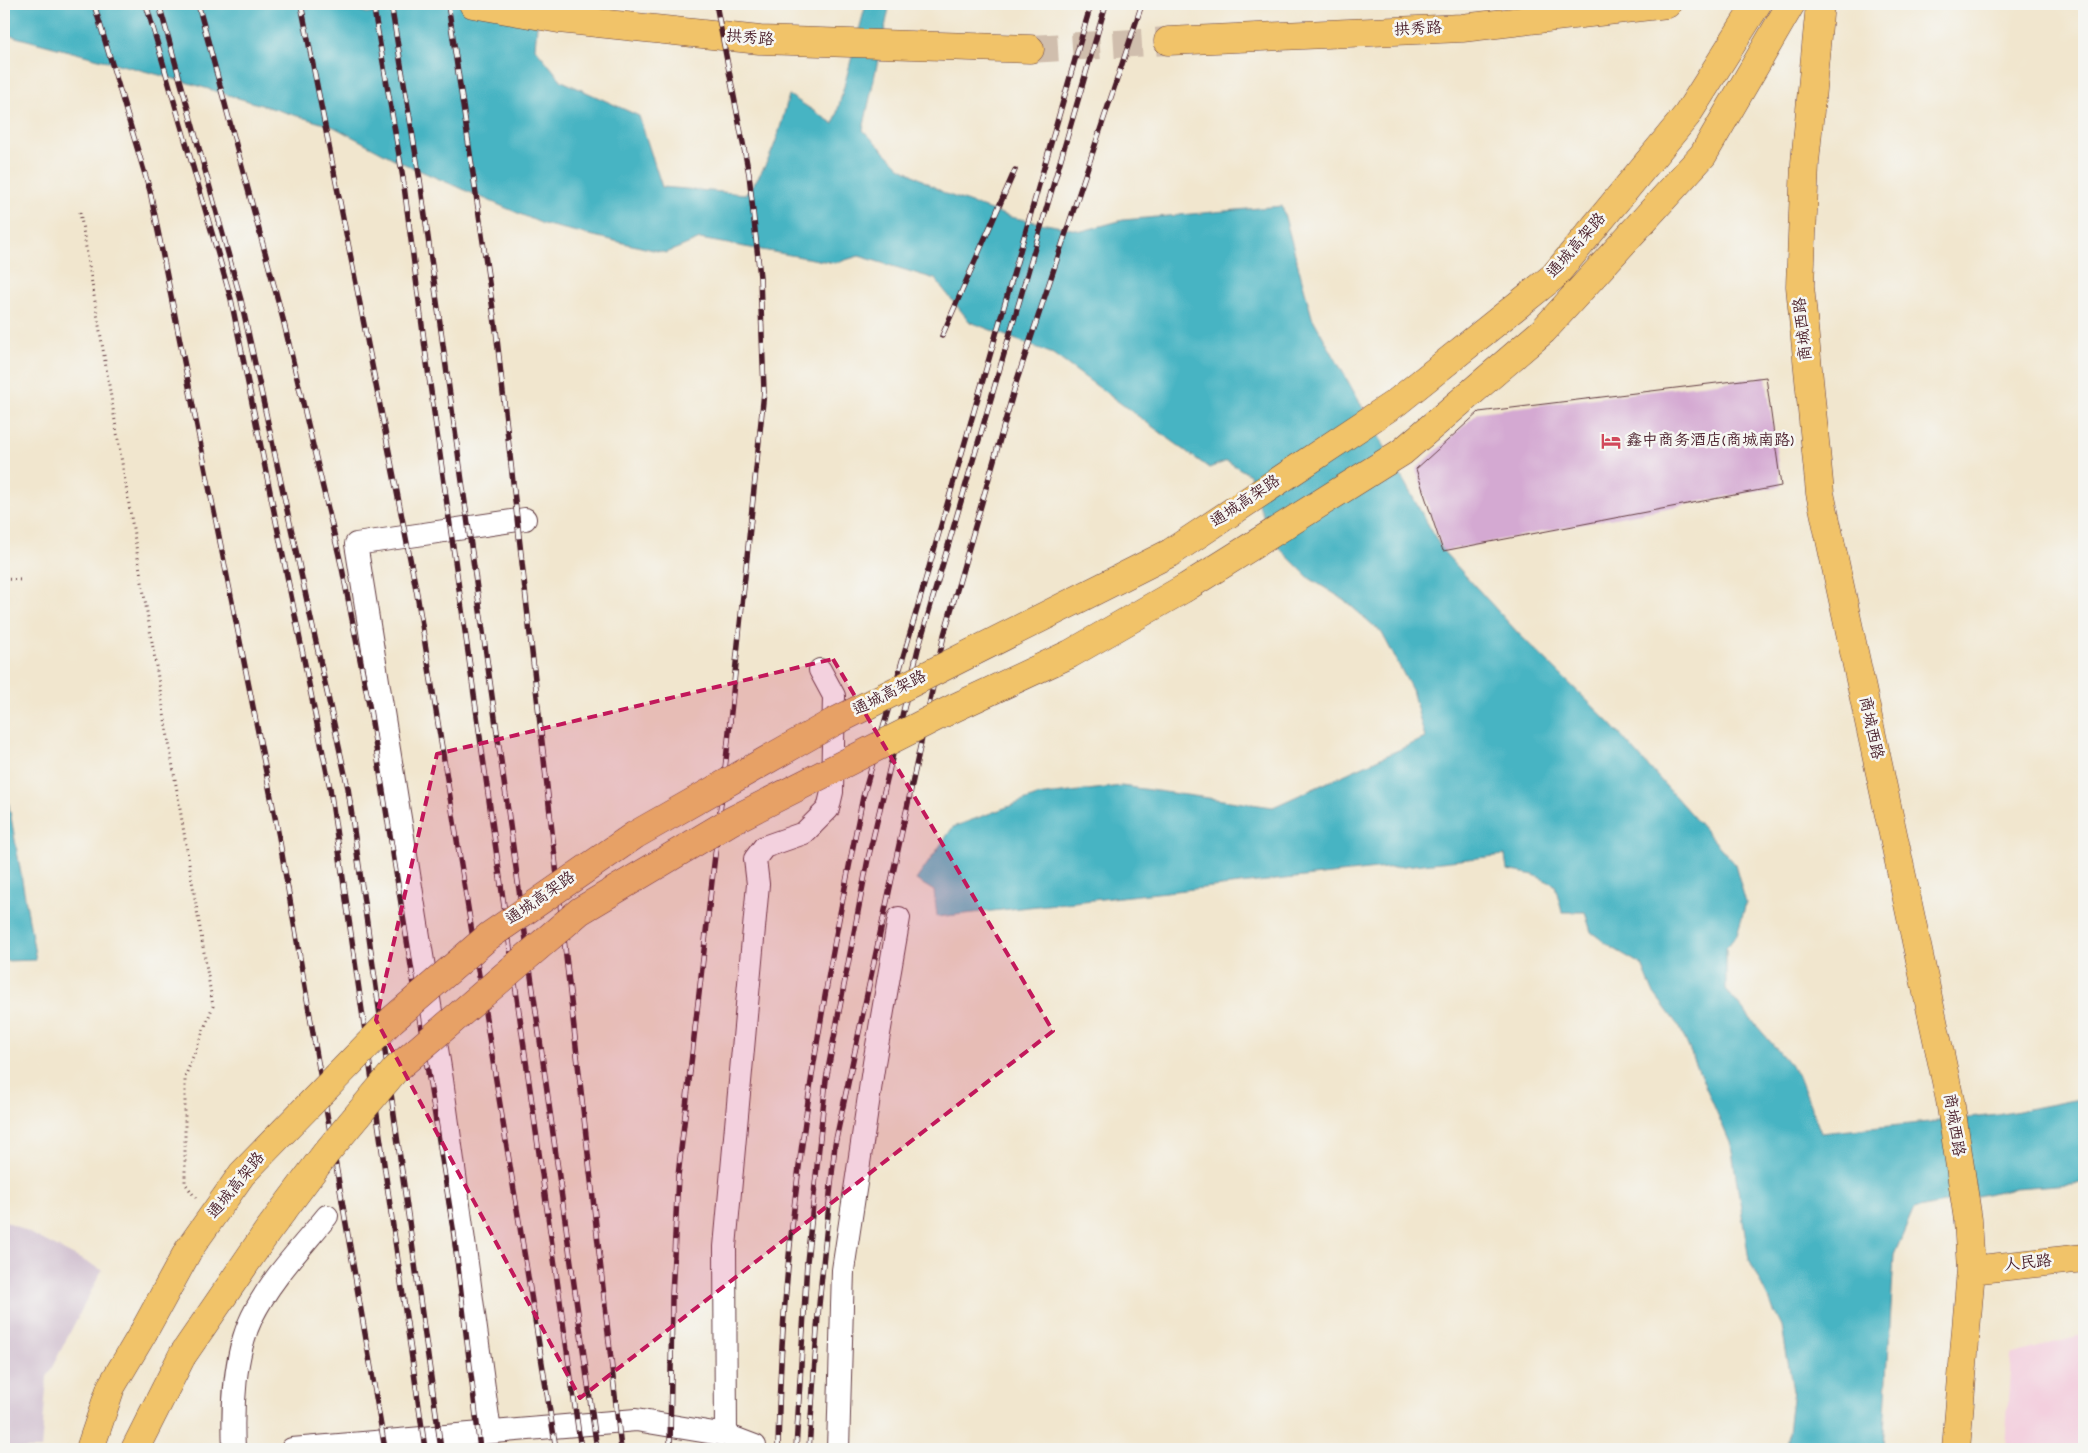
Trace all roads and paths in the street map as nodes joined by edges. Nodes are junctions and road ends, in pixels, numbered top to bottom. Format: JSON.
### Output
{"nodes":[{"id":1,"x":473,"y":4,"type":"edge"},
{"id":2,"x":1667,"y":4,"type":"edge"},
{"id":3,"x":1757,"y":4,"type":"edge"},
{"id":4,"x":1791,"y":4,"type":"edge"},
{"id":5,"x":1820,"y":4,"type":"edge"},
{"id":6,"x":1168,"y":41,"type":"tunnel mouth"},
{"id":7,"x":1030,"y":49,"type":"tunnel mouth"},
{"id":8,"x":80,"y":212,"type":"dead end"},
{"id":9,"x":525,"y":519,"type":"dead end"},
{"id":10,"x":4,"y":579,"type":"edge"},
{"id":11,"x":22,"y":580,"type":"dead end"},
{"id":12,"x":820,"y":670,"type":"dead end"},
{"id":13,"x":899,"y":918,"type":"dead end"},
{"id":14,"x":202,"y":1207,"type":"dead end"},
{"id":15,"x":327,"y":1216,"type":"dead end"},
{"id":16,"x":2084,"y":1258,"type":"edge"},
{"id":17,"x":1971,"y":1270,"type":"junction"},
{"id":18,"x":490,"y":1432,"type":"junction"},
{"id":19,"x":726,"y":1435,"type":"junction"},
{"id":20,"x":755,"y":1446,"type":"dead end"},
{"id":21,"x":90,"y":1449,"type":"edge"},
{"id":22,"x":135,"y":1449,"type":"edge"},
{"id":23,"x":234,"y":1449,"type":"edge"},
{"id":24,"x":292,"y":1449,"type":"edge"},
{"id":25,"x":838,"y":1449,"type":"edge"},
{"id":26,"x":1956,"y":1449,"type":"edge"}],
"edges":[{"from":1,"to":7,"type":"main road","name":"拱秀路"},
{"from":2,"to":6,"type":"main road","name":"拱秀路"},
{"from":3,"to":21,"type":"main road","name":"通城高架路","bridge":true},
{"from":4,"to":22,"type":"main road","name":"通城高架路","bridge":true},
{"from":5,"to":17,"type":"main road","name":"商城西路"},
{"from":8,"to":14,"type":"path"},
{"from":9,"to":18,"type":"street"},
{"from":10,"to":11,"type":"path"},
{"from":12,"to":19,"type":"street"},
{"from":13,"to":25,"type":"street"},
{"from":15,"to":23,"type":"street"},
{"from":16,"to":17,"type":"main road","name":"人民路"},
{"from":17,"to":26,"type":"main road","name":"商城西路"},
{"from":18,"to":19,"type":"street"},
{"from":18,"to":24,"type":"street"},
{"from":19,"to":20,"type":"street"}]}
